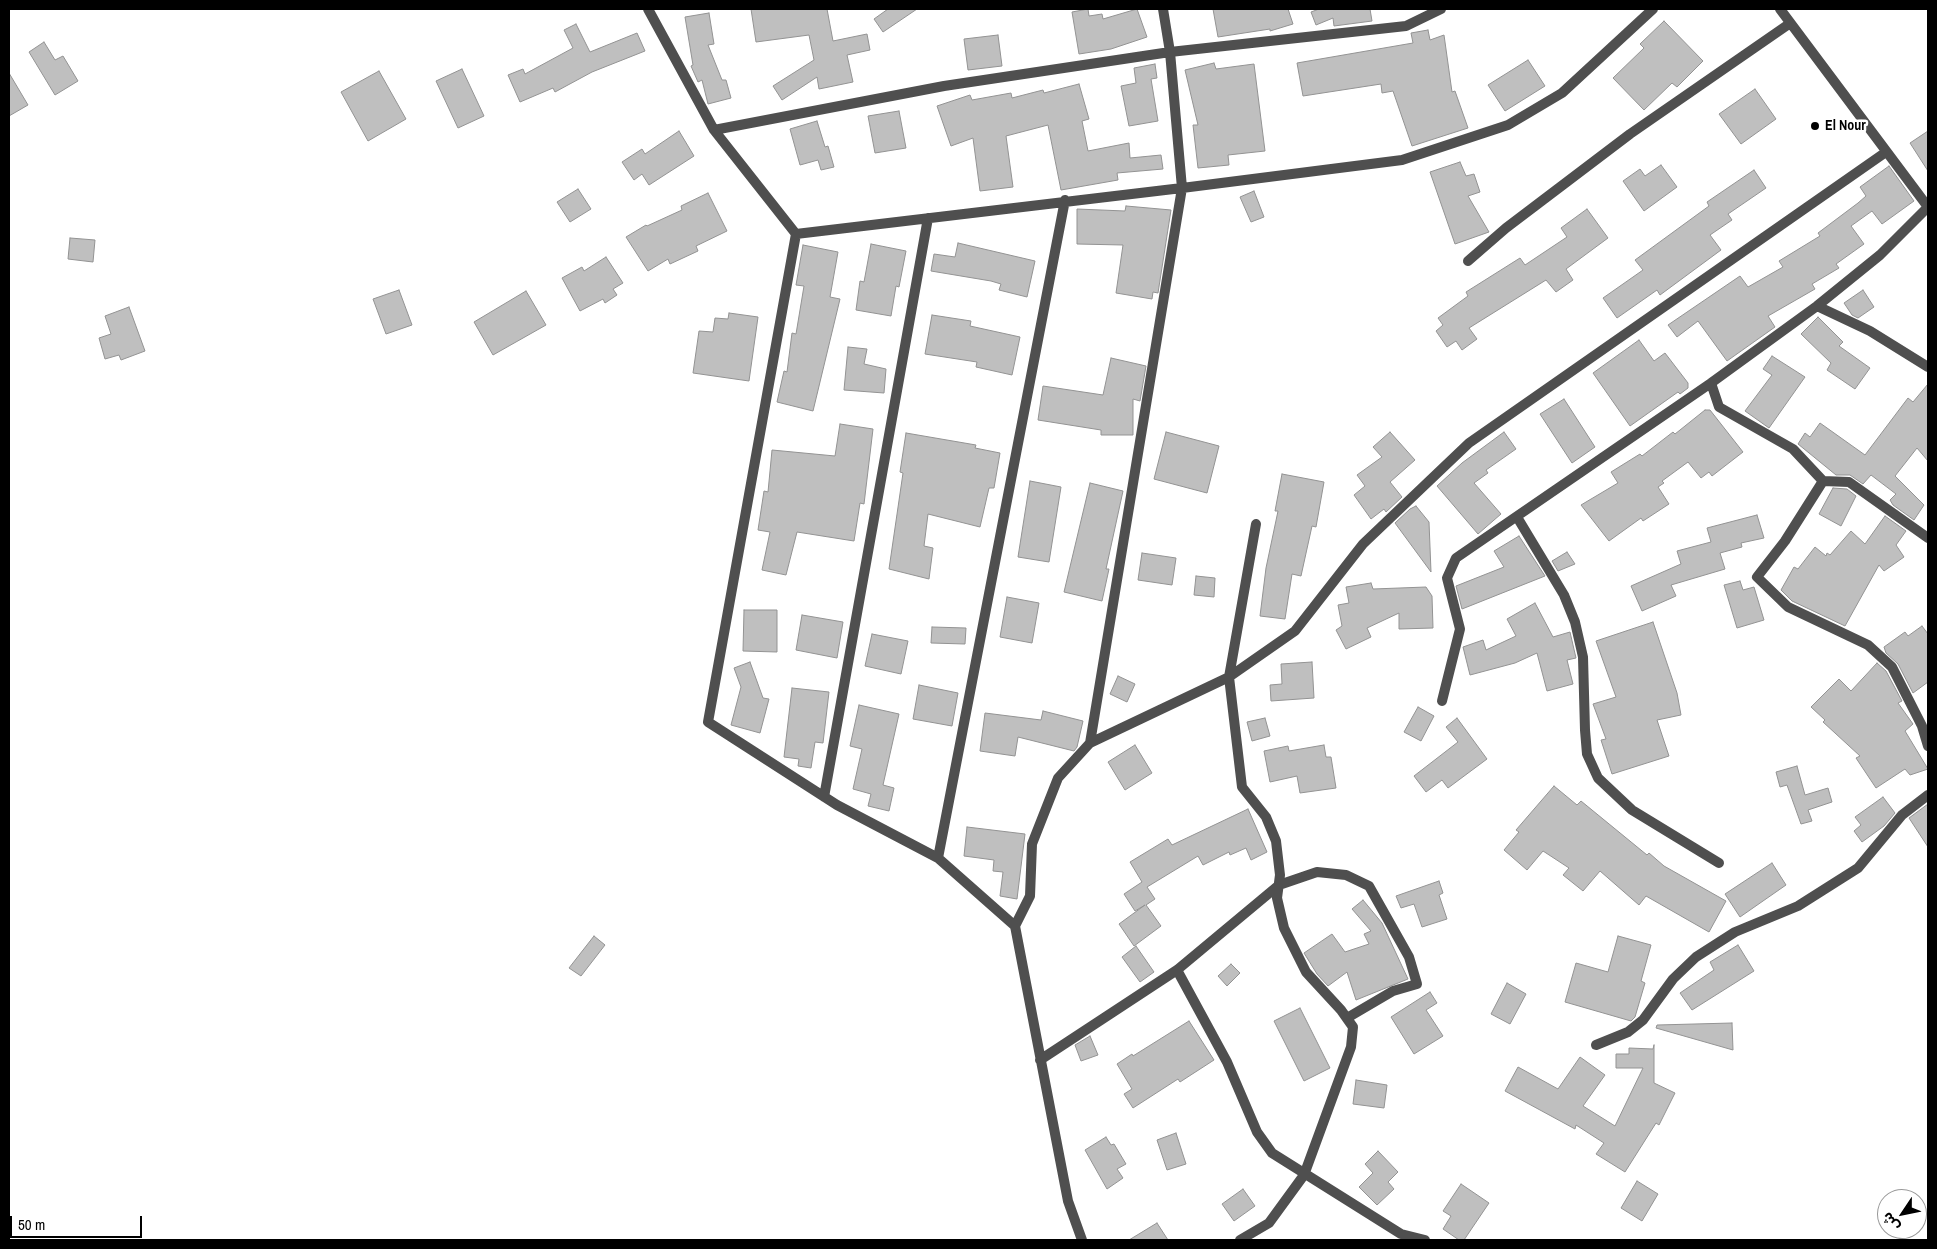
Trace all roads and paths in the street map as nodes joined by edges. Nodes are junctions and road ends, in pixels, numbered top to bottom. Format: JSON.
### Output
{"nodes":[{"id":1,"x":648,"y":9,"type":"edge"},
{"id":2,"x":1163,"y":9,"type":"edge"},
{"id":3,"x":1441,"y":9,"type":"edge"},
{"id":4,"x":1652,"y":9,"type":"edge"},
{"id":5,"x":1780,"y":9,"type":"edge"},
{"id":6,"x":1789,"y":24,"type":"junction"},
{"id":7,"x":1170,"y":52,"type":"junction"},
{"id":8,"x":714,"y":130,"type":"junction"},
{"id":9,"x":1886,"y":152,"type":"junction"},
{"id":10,"x":1182,"y":188,"type":"junction"},
{"id":11,"x":1064,"y":200,"type":"junction"},
{"id":12,"x":1928,"y":207,"type":"edge"},
{"id":13,"x":928,"y":218,"type":"junction"},
{"id":14,"x":796,"y":234,"type":"junction"},
{"id":15,"x":1468,"y":260,"type":"dead end"},
{"id":16,"x":1817,"y":306,"type":"junction"},
{"id":17,"x":1928,"y":366,"type":"edge"},
{"id":18,"x":1711,"y":383,"type":"junction"},
{"id":19,"x":1824,"y":481,"type":"junction"},
{"id":20,"x":1517,"y":517,"type":"junction"},
{"id":21,"x":1256,"y":524,"type":"dead end"},
{"id":22,"x":1928,"y":538,"type":"edge"},
{"id":23,"x":1229,"y":677,"type":"junction"},
{"id":24,"x":1442,"y":701,"type":"dead end"},
{"id":25,"x":1090,"y":744,"type":"junction"},
{"id":26,"x":1928,"y":746,"type":"edge"},
{"id":27,"x":1928,"y":795,"type":"edge"},
{"id":28,"x":824,"y":797,"type":"junction"},
{"id":29,"x":938,"y":858,"type":"junction"},
{"id":30,"x":1719,"y":862,"type":"dead end"},
{"id":31,"x":1279,"y":885,"type":"junction"},
{"id":32,"x":1015,"y":926,"type":"junction"},
{"id":33,"x":1177,"y":970,"type":"junction"},
{"id":34,"x":1347,"y":1018,"type":"junction"},
{"id":35,"x":1596,"y":1045,"type":"dead end"},
{"id":36,"x":1040,"y":1060,"type":"junction"},
{"id":37,"x":1304,"y":1175,"type":"junction"},
{"id":38,"x":1082,"y":1240,"type":"edge"},
{"id":39,"x":1240,"y":1240,"type":"edge"},
{"id":40,"x":1424,"y":1240,"type":"edge"}],
"edges":[{"from":1,"to":8,"type":"street"},
{"from":2,"to":7,"type":"street"},
{"from":3,"to":7,"type":"street"},
{"from":4,"to":10,"type":"street"},
{"from":5,"to":6,"type":"street"},
{"from":6,"to":9,"type":"street"},
{"from":6,"to":15,"type":"street"},
{"from":7,"to":8,"type":"street"},
{"from":7,"to":10,"type":"street"},
{"from":8,"to":14,"type":"street"},
{"from":9,"to":12,"type":"street"},
{"from":9,"to":23,"type":"street"},
{"from":10,"to":11,"type":"street"},
{"from":10,"to":25,"type":"street"},
{"from":11,"to":13,"type":"street"},
{"from":11,"to":29,"type":"street"},
{"from":12,"to":16,"type":"street"},
{"from":13,"to":14,"type":"street"},
{"from":13,"to":28,"type":"street"},
{"from":14,"to":28,"type":"street"},
{"from":16,"to":17,"type":"street"},
{"from":16,"to":18,"type":"street"},
{"from":18,"to":19,"type":"street"},
{"from":18,"to":20,"type":"street"},
{"from":19,"to":22,"type":"street"},
{"from":19,"to":26,"type":"street"},
{"from":20,"to":24,"type":"street"},
{"from":20,"to":30,"type":"street"},
{"from":21,"to":23,"type":"street"},
{"from":23,"to":25,"type":"street"},
{"from":23,"to":31,"type":"street"},
{"from":25,"to":32,"type":"street"},
{"from":27,"to":35,"type":"street"},
{"from":28,"to":29,"type":"street"},
{"from":29,"to":32,"type":"street"},
{"from":31,"to":33,"type":"street"},
{"from":31,"to":34,"type":"street"},
{"from":31,"to":34,"type":"street"},
{"from":32,"to":36,"type":"street"},
{"from":33,"to":36,"type":"street"},
{"from":33,"to":37,"type":"street"},
{"from":34,"to":37,"type":"street"},
{"from":36,"to":38,"type":"street"},
{"from":37,"to":39,"type":"street"},
{"from":37,"to":40,"type":"street"}]}
